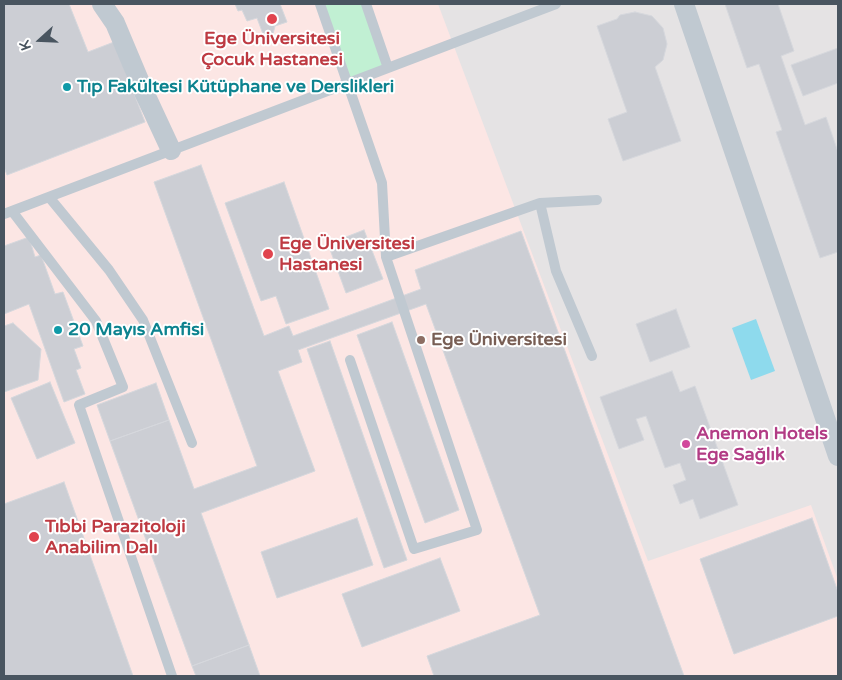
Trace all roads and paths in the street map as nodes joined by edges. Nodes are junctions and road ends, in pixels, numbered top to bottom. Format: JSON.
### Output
{"nodes":[{"id":1,"x":102,"y":4,"type":"edge"},
{"id":2,"x":320,"y":4,"type":"edge"},
{"id":3,"x":366,"y":4,"type":"edge"},
{"id":4,"x":556,"y":4,"type":"edge"},
{"id":5,"x":684,"y":4,"type":"edge"},
{"id":6,"x":388,"y":68,"type":"junction"},
{"id":7,"x":348,"y":84,"type":"junction"},
{"id":8,"x":171,"y":150,"type":"junction"},
{"id":9,"x":50,"y":196,"type":"junction"},
{"id":10,"x":597,"y":200,"type":"dead end"},
{"id":11,"x":540,"y":203,"type":"junction"},
{"id":12,"x":8,"y":213,"type":"edge"},
{"id":13,"x":386,"y":257,"type":"junction"},
{"id":14,"x":592,"y":356,"type":"dead end"},
{"id":15,"x":350,"y":360,"type":"dead end"},
{"id":16,"x":192,"y":443,"type":"dead end"},
{"id":17,"x":838,"y":456,"type":"edge"},
{"id":18,"x":172,"y":676,"type":"edge"}],
"edges":[{"from":1,"to":8,"type":"street"},
{"from":2,"to":7,"type":"lane"},
{"from":3,"to":6,"type":"lane"},
{"from":4,"to":6,"type":"lane"},
{"from":5,"to":17,"type":"street"},
{"from":6,"to":7,"type":"lane"},
{"from":7,"to":8,"type":"lane"},
{"from":7,"to":13,"type":"lane"},
{"from":8,"to":9,"type":"lane"},
{"from":9,"to":12,"type":"lane"},
{"from":9,"to":16,"type":"lane"},
{"from":10,"to":11,"type":"lane"},
{"from":11,"to":13,"type":"lane"},
{"from":11,"to":14,"type":"lane"},
{"from":12,"to":18,"type":"lane"},
{"from":13,"to":15,"type":"lane"}]}
